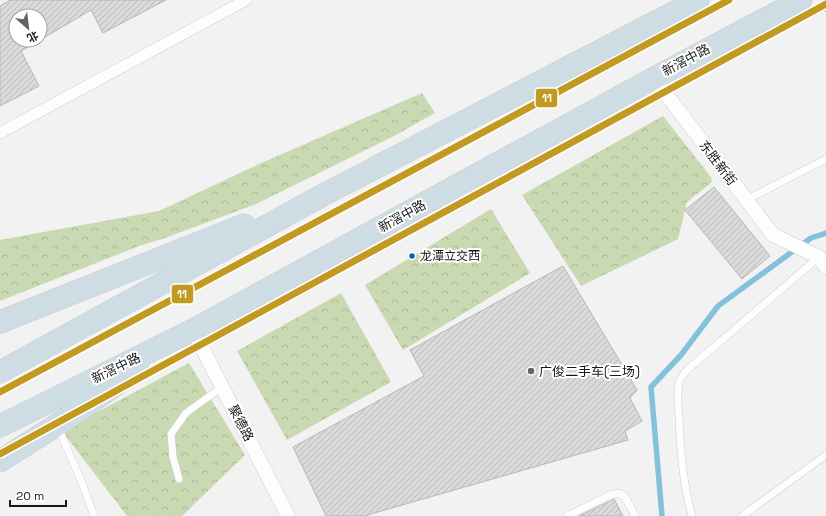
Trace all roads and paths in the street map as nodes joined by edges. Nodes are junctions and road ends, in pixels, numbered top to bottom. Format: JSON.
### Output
{"nodes":[{"id":1,"x":246,"y":0,"type":"edge"},
{"id":2,"x":698,"y":0,"type":"edge"},
{"id":3,"x":800,"y":0,"type":"edge"},
{"id":4,"x":819,"y":0,"type":"edge"},
{"id":5,"x":826,"y":13,"type":"edge"},
{"id":6,"x":654,"y":78,"type":"junction"},
{"id":7,"x":0,"y":133,"type":"edge"},
{"id":8,"x":826,"y":159,"type":"edge"},
{"id":9,"x":323,"y":195,"type":"junction"},
{"id":10,"x":746,"y":200,"type":"junction"},
{"id":11,"x":818,"y":259,"type":"edge"},
{"id":12,"x":117,"y":275,"type":"junction"},
{"id":13,"x":0,"y":322,"type":"edge"},
{"id":14,"x":193,"y":330,"type":"junction"},
{"id":15,"x":0,"y":332,"type":"edge"},
{"id":16,"x":0,"y":372,"type":"edge"},
{"id":17,"x":222,"y":387,"type":"junction"},
{"id":18,"x":58,"y":425,"type":"junction"},
{"id":19,"x":0,"y":426,"type":"edge"},
{"id":20,"x":826,"y":455,"type":"edge"},
{"id":21,"x":0,"y":461,"type":"edge"},
{"id":22,"x":179,"y":479,"type":"dead end"},
{"id":23,"x":94,"y":516,"type":"edge"},
{"id":24,"x":288,"y":516,"type":"edge"},
{"id":25,"x":567,"y":516,"type":"edge"},
{"id":26,"x":635,"y":516,"type":"edge"},
{"id":27,"x":692,"y":516,"type":"edge"},
{"id":28,"x":742,"y":516,"type":"edge"}],
"edges":[{"from":1,"to":7,"type":"street"},
{"from":2,"to":9,"type":"highway"},
{"from":3,"to":6,"type":"highway","name":"新滘中路"},
{"from":4,"to":5,"type":"path"},
{"from":6,"to":10,"type":"street","name":"东胜新街"},
{"from":6,"to":14,"type":"highway","name":"新滘中路"},
{"from":8,"to":10,"type":"lane"},
{"from":9,"to":12,"type":"highway"},
{"from":9,"to":16,"type":"highway"},
{"from":10,"to":11,"type":"street","name":"东胜新街"},
{"from":11,"to":27,"type":"lane"},
{"from":12,"to":13,"type":"highway"},
{"from":12,"to":15,"type":"highway"},
{"from":14,"to":17,"type":"street","name":"聚德路"},
{"from":14,"to":18,"type":"highway"},
{"from":14,"to":19,"type":"highway","name":"新滘中路"},
{"from":17,"to":22,"type":"lane"},
{"from":17,"to":24,"type":"street","name":"聚德路"},
{"from":18,"to":21,"type":"highway"},
{"from":18,"to":23,"type":"lane"},
{"from":20,"to":28,"type":"lane"},
{"from":25,"to":26,"type":"lane"}]}
